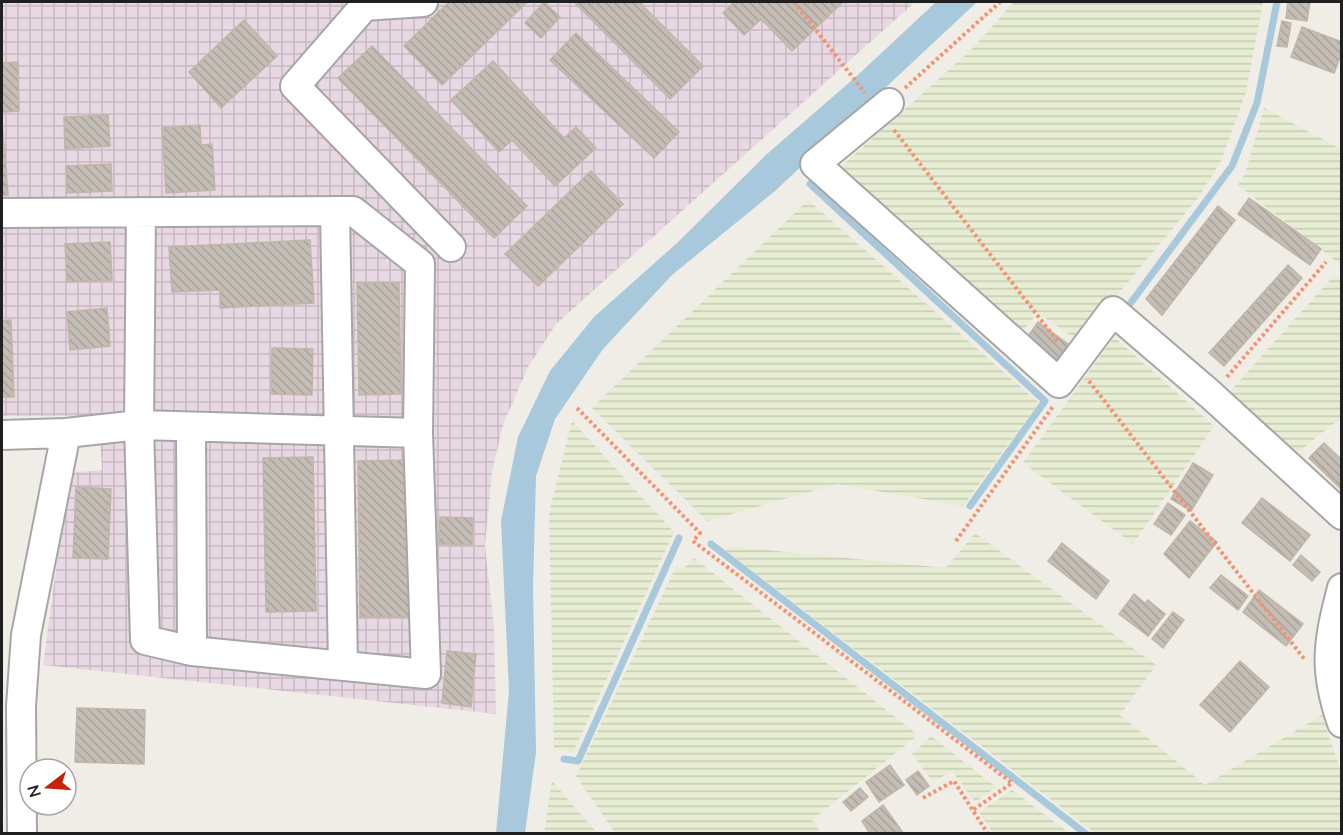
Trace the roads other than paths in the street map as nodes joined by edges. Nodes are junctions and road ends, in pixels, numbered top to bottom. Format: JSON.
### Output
{"nodes":[{"id":1,"x":423,"y":2,"type":"edge"},
{"id":2,"x":366,"y":4,"type":"edge"},
{"id":3,"x":889,"y":103,"type":"road end"},
{"id":4,"x":335,"y":211,"type":"junction"},
{"id":5,"x":141,"y":212,"type":"junction"},
{"id":6,"x":2,"y":213,"type":"edge"},
{"id":7,"x":451,"y":248,"type":"dead end"},
{"id":8,"x":139,"y":425,"type":"junction"},
{"id":9,"x":191,"y":427,"type":"junction"},
{"id":10,"x":339,"y":430,"type":"junction"},
{"id":11,"x":66,"y":433,"type":"junction"},
{"id":12,"x":418,"y":433,"type":"junction"},
{"id":13,"x":2,"y":435,"type":"edge"},
{"id":14,"x":1341,"y":515,"type":"edge"},
{"id":15,"x":1341,"y":588,"type":"edge"},
{"id":16,"x":192,"y":651,"type":"junction"},
{"id":17,"x":343,"y":666,"type":"junction"},
{"id":18,"x":1341,"y":723,"type":"edge"},
{"id":19,"x":22,"y":834,"type":"edge"}],
"edges":[{"from":1,"to":2,"type":"street"},
{"from":2,"to":7,"type":"street"},
{"from":3,"to":14,"type":"street"},
{"from":4,"to":5,"type":"street"},
{"from":4,"to":10,"type":"street"},
{"from":4,"to":12,"type":"street"},
{"from":5,"to":6,"type":"street"},
{"from":5,"to":8,"type":"street"},
{"from":8,"to":9,"type":"street"},
{"from":8,"to":11,"type":"street"},
{"from":8,"to":16,"type":"street"},
{"from":9,"to":10,"type":"street"},
{"from":9,"to":16,"type":"street"},
{"from":10,"to":12,"type":"street"},
{"from":10,"to":17,"type":"street"},
{"from":11,"to":13,"type":"street"},
{"from":11,"to":19,"type":"street"},
{"from":12,"to":17,"type":"street"},
{"from":15,"to":18,"type":"street"},
{"from":16,"to":17,"type":"street"}]}
